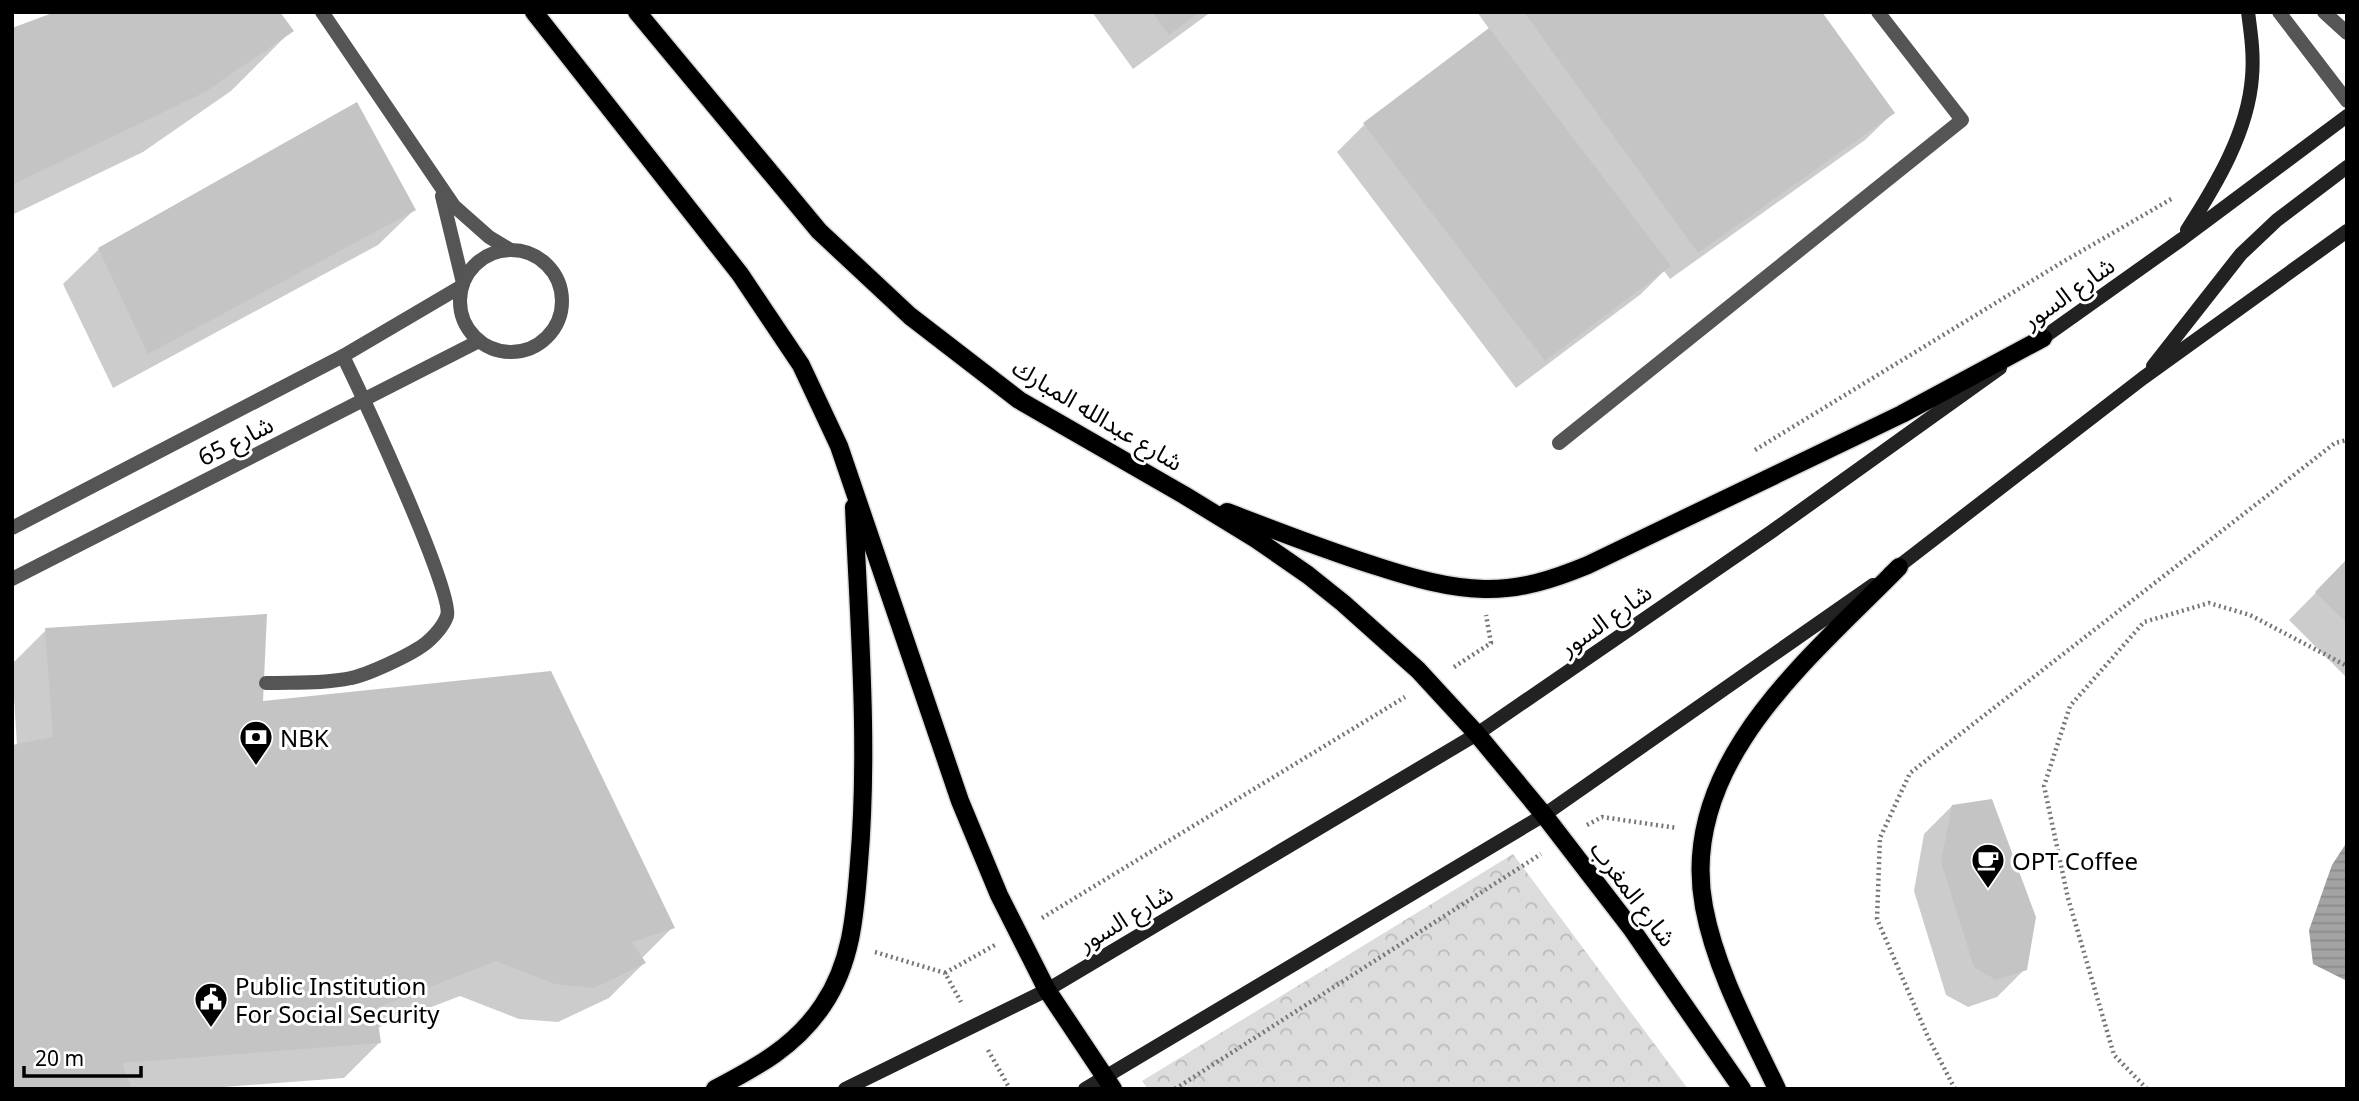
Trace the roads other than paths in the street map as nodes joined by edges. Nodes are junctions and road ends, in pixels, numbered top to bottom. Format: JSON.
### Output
{"nodes":[{"id":1,"x":322,"y":12,"type":"edge"},
{"id":2,"x":534,"y":12,"type":"edge"},
{"id":3,"x":637,"y":12,"type":"edge"},
{"id":4,"x":1878,"y":12,"type":"edge"},
{"id":5,"x":2248,"y":12,"type":"edge"},
{"id":6,"x":2279,"y":12,"type":"edge"},
{"id":7,"x":2324,"y":12,"type":"edge"},
{"id":8,"x":2347,"y":33,"type":"edge"},
{"id":9,"x":2347,"y":101,"type":"edge"},
{"id":10,"x":2347,"y":116,"type":"edge"},
{"id":11,"x":2347,"y":167,"type":"edge"},
{"id":12,"x":440,"y":188,"type":"junction"},
{"id":13,"x":2347,"y":231,"type":"edge"},
{"id":14,"x":2182,"y":239,"type":"junction"},
{"id":15,"x":509,"y":249,"type":"junction"},
{"id":16,"x":463,"y":284,"type":"junction"},
{"id":17,"x":2043,"y":338,"type":"junction"},
{"id":18,"x":479,"y":341,"type":"junction"},
{"id":19,"x":343,"y":356,"type":"junction"},
{"id":20,"x":2143,"y":378,"type":"junction"},
{"id":21,"x":364,"y":399,"type":"junction"},
{"id":22,"x":1559,"y":443,"type":"dead end"},
{"id":23,"x":853,"y":486,"type":"junction"},
{"id":24,"x":1184,"y":495,"type":"junction"},
{"id":25,"x":12,"y":528,"type":"edge"},
{"id":26,"x":1899,"y":567,"type":"junction"},
{"id":27,"x":12,"y":579,"type":"edge"},
{"id":28,"x":266,"y":682,"type":"dead end"},
{"id":29,"x":1477,"y":734,"type":"junction"},
{"id":30,"x":1544,"y":815,"type":"junction"},
{"id":31,"x":1047,"y":990,"type":"junction"},
{"id":32,"x":1110,"y":1083,"type":"edge"},
{"id":33,"x":715,"y":1089,"type":"edge"},
{"id":34,"x":845,"y":1089,"type":"edge"},
{"id":35,"x":1085,"y":1089,"type":"edge"},
{"id":36,"x":1742,"y":1089,"type":"edge"},
{"id":37,"x":1777,"y":1089,"type":"edge"}],
"edges":[{"from":1,"to":12,"type":"street"},
{"from":2,"to":23,"type":"main road"},
{"from":3,"to":24,"type":"main road","name":"شارع عبدالله المبارك"},
{"from":4,"to":22,"type":"street"},
{"from":5,"to":14,"type":"main road"},
{"from":6,"to":9,"type":"street"},
{"from":7,"to":8,"type":"street"},
{"from":10,"to":14,"type":"main road","name":"شارع السور"},
{"from":11,"to":20,"type":"main road"},
{"from":12,"to":15,"type":"street"},
{"from":12,"to":16,"type":"street"},
{"from":13,"to":20,"type":"main road"},
{"from":14,"to":17,"type":"main road","name":"شارع السور"},
{"from":15,"to":16,"type":"street"},
{"from":15,"to":18,"type":"street"},
{"from":16,"to":18,"type":"street"},
{"from":16,"to":19,"type":"street","name":"شارع 65"},
{"from":17,"to":24,"type":"main road"},
{"from":17,"to":29,"type":"main road","name":"شارع السور"},
{"from":18,"to":21,"type":"street","name":"شارع 65"},
{"from":19,"to":21,"type":"street"},
{"from":19,"to":25,"type":"street","name":"شارع 65"},
{"from":20,"to":26,"type":"main road"},
{"from":21,"to":27,"type":"street","name":"شارع 65"},
{"from":21,"to":28,"type":"street"},
{"from":23,"to":31,"type":"main road"},
{"from":23,"to":33,"type":"main road"},
{"from":24,"to":29,"type":"main road","name":"شارع عبدالله المبارك"},
{"from":26,"to":30,"type":"main road"},
{"from":26,"to":37,"type":"main road"},
{"from":29,"to":30,"type":"main road","name":"شارع المغرب"},
{"from":29,"to":31,"type":"main road","name":"شارع السور"},
{"from":30,"to":32,"type":"main road"},
{"from":30,"to":36,"type":"main road","name":"شارع المغرب"},
{"from":31,"to":32,"type":"main road"},
{"from":31,"to":34,"type":"main road","name":"شارع السور"},
{"from":32,"to":35,"type":"main road"}]}
